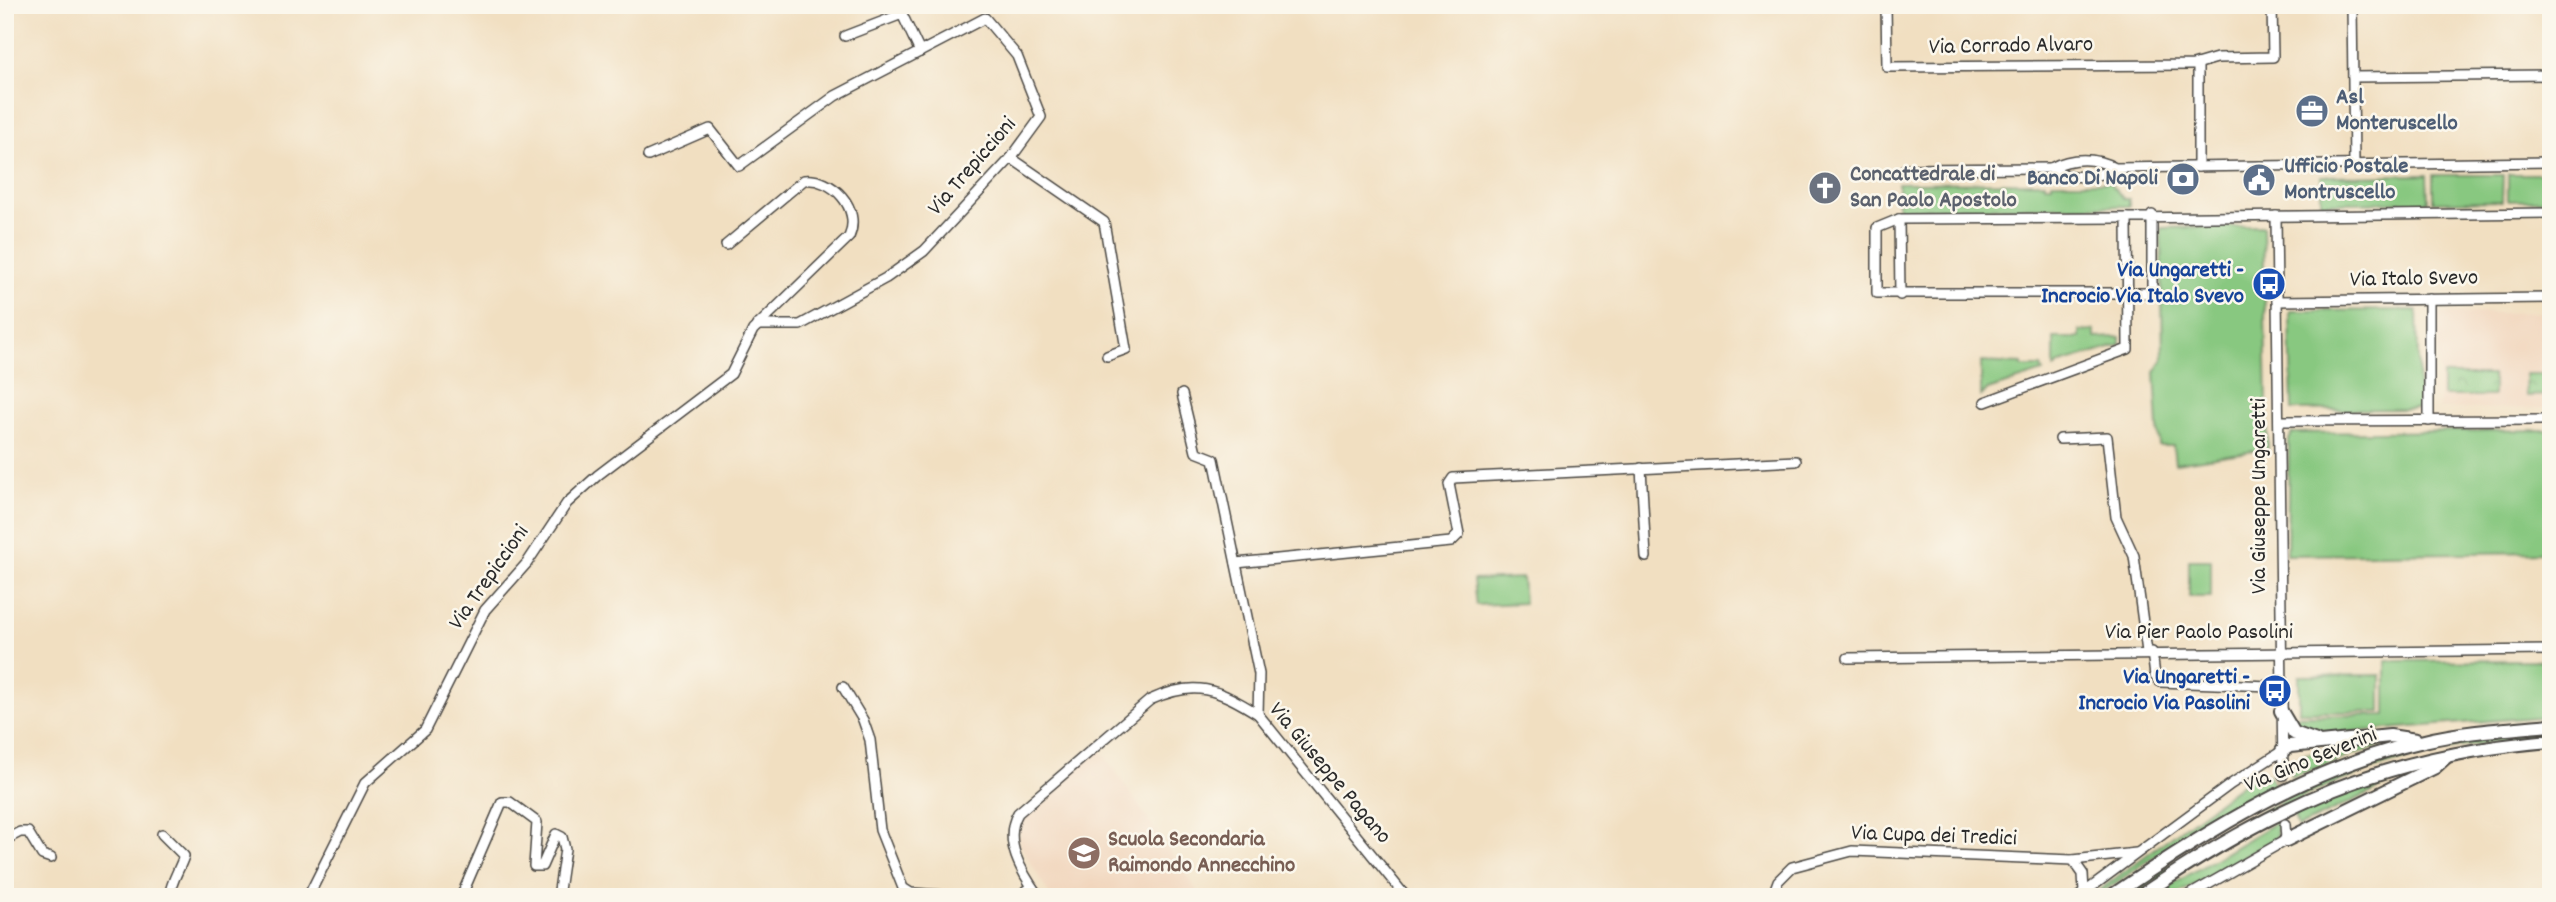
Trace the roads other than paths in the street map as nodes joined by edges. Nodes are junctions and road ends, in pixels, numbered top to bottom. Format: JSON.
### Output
{"nodes":[{"id":1,"x":1886,"y":5,"type":"edge"},
{"id":2,"x":2272,"y":5,"type":"edge"},
{"id":3,"x":2353,"y":5,"type":"edge"},
{"id":4,"x":845,"y":36,"type":"dead end"},
{"id":5,"x":920,"y":52,"type":"junction"},
{"id":6,"x":2198,"y":64,"type":"junction"},
{"id":7,"x":2551,"y":75,"type":"edge"},
{"id":8,"x":2353,"y":77,"type":"junction"},
{"id":9,"x":648,"y":156,"type":"dead end"},
{"id":10,"x":1011,"y":158,"type":"junction"},
{"id":11,"x":2551,"y":162,"type":"edge"},
{"id":12,"x":2354,"y":164,"type":"junction"},
{"id":13,"x":2198,"y":167,"type":"junction"},
{"id":14,"x":2051,"y":168,"type":"junction"},
{"id":15,"x":2115,"y":168,"type":"junction"},
{"id":16,"x":1905,"y":169,"type":"dead end"},
{"id":17,"x":2551,"y":213,"type":"edge"},
{"id":18,"x":2152,"y":215,"type":"junction"},
{"id":19,"x":2276,"y":216,"type":"junction"},
{"id":20,"x":2127,"y":218,"type":"junction"},
{"id":21,"x":1899,"y":219,"type":"junction"},
{"id":22,"x":726,"y":245,"type":"dead end"},
{"id":23,"x":2127,"y":293,"type":"junction"},
{"id":24,"x":1900,"y":295,"type":"junction"},
{"id":25,"x":2551,"y":298,"type":"edge"},
{"id":26,"x":2428,"y":299,"type":"junction"},
{"id":27,"x":2277,"y":301,"type":"junction"},
{"id":28,"x":757,"y":325,"type":"junction"},
{"id":29,"x":1107,"y":356,"type":"dead end"},
{"id":30,"x":1182,"y":394,"type":"dead end"},
{"id":31,"x":1985,"y":402,"type":"dead end"},
{"id":32,"x":2551,"y":420,"type":"edge"},
{"id":33,"x":2279,"y":421,"type":"junction"},
{"id":34,"x":2430,"y":421,"type":"junction"},
{"id":35,"x":2060,"y":439,"type":"dead end"},
{"id":36,"x":1796,"y":461,"type":"dead end"},
{"id":37,"x":1641,"y":468,"type":"junction"},
{"id":38,"x":1646,"y":556,"type":"dead end"},
{"id":39,"x":1237,"y":563,"type":"junction"},
{"id":40,"x":2551,"y":650,"type":"edge"},
{"id":41,"x":2149,"y":652,"type":"junction"},
{"id":42,"x":2281,"y":652,"type":"junction"},
{"id":43,"x":1848,"y":657,"type":"dead end"},
{"id":44,"x":2271,"y":686,"type":"dead end"},
{"id":45,"x":843,"y":687,"type":"dead end"},
{"id":46,"x":2281,"y":711,"type":"junction"},
{"id":47,"x":1258,"y":714,"type":"junction"},
{"id":48,"x":2551,"y":725,"type":"edge"},
{"id":49,"x":2423,"y":741,"type":"junction"},
{"id":50,"x":2551,"y":741,"type":"edge"},
{"id":51,"x":2326,"y":742,"type":"junction"},
{"id":52,"x":2282,"y":751,"type":"junction"},
{"id":53,"x":2448,"y":754,"type":"junction"},
{"id":54,"x":2283,"y":775,"type":"tunnel mouth"},
{"id":55,"x":2285,"y":824,"type":"tunnel mouth"},
{"id":56,"x":162,"y":834,"type":"dead end"},
{"id":57,"x":5,"y":840,"type":"edge"},
{"id":58,"x":2286,"y":840,"type":"junction"},
{"id":59,"x":2136,"y":853,"type":"junction"},
{"id":60,"x":51,"y":858,"type":"dead end"},
{"id":61,"x":2073,"y":860,"type":"junction"},
{"id":62,"x":1032,"y":887,"type":"junction"},
{"id":63,"x":2081,"y":895,"type":"edge"},
{"id":64,"x":169,"y":897,"type":"edge"},
{"id":65,"x":308,"y":897,"type":"edge"},
{"id":66,"x":461,"y":897,"type":"edge"},
{"id":67,"x":558,"y":897,"type":"edge"},
{"id":68,"x":975,"y":897,"type":"edge"},
{"id":69,"x":1017,"y":897,"type":"edge"},
{"id":70,"x":1038,"y":897,"type":"edge"},
{"id":71,"x":1406,"y":897,"type":"edge"},
{"id":72,"x":1772,"y":897,"type":"edge"},
{"id":73,"x":2110,"y":897,"type":"edge"},
{"id":74,"x":2139,"y":897,"type":"edge"},
{"id":75,"x":2186,"y":897,"type":"edge"}],
"edges":[{"from":1,"to":6,"type":"street","name":"Via Corrado Alvaro"},
{"from":2,"to":6,"type":"street","name":"Via Corrado Alvaro"},
{"from":3,"to":8,"type":"street"},
{"from":4,"to":5,"type":"street"},
{"from":5,"to":9,"type":"street","name":"Via Trepiccioni"},
{"from":5,"to":10,"type":"street","name":"Via Trepiccioni"},
{"from":6,"to":13,"type":"street"},
{"from":7,"to":8,"type":"street"},
{"from":8,"to":12,"type":"street"},
{"from":10,"to":28,"type":"street","name":"Via Trepiccioni"},
{"from":10,"to":29,"type":"street"},
{"from":11,"to":12,"type":"street"},
{"from":12,"to":13,"type":"street"},
{"from":13,"to":15,"type":"street"},
{"from":14,"to":15,"type":"street"},
{"from":14,"to":15,"type":"street"},
{"from":14,"to":16,"type":"street"},
{"from":17,"to":19,"type":"street"},
{"from":18,"to":19,"type":"street"},
{"from":18,"to":20,"type":"street"},
{"from":18,"to":23,"type":"street"},
{"from":19,"to":27,"type":"street","name":"Via Giuseppe Ungaretti"},
{"from":20,"to":21,"type":"street"},
{"from":20,"to":23,"type":"street"},
{"from":21,"to":24,"type":"street"},
{"from":21,"to":24,"type":"street"},
{"from":22,"to":28,"type":"street","name":"Via Trepiccioni"},
{"from":23,"to":24,"type":"street"},
{"from":23,"to":31,"type":"street"},
{"from":25,"to":26,"type":"street","name":"Via Italo Svevo"},
{"from":26,"to":27,"type":"street","name":"Via Italo Svevo"},
{"from":26,"to":34,"type":"street"},
{"from":27,"to":33,"type":"street","name":"Via Giuseppe Ungaretti"},
{"from":28,"to":65,"type":"street","name":"Via Trepiccioni"},
{"from":30,"to":39,"type":"street"},
{"from":32,"to":34,"type":"street"},
{"from":33,"to":34,"type":"street"},
{"from":33,"to":42,"type":"street","name":"Via Giuseppe Ungaretti"},
{"from":35,"to":41,"type":"street"},
{"from":36,"to":37,"type":"street"},
{"from":37,"to":38,"type":"street"},
{"from":37,"to":39,"type":"street"},
{"from":39,"to":47,"type":"street"},
{"from":40,"to":42,"type":"street","name":"Via Pier Paolo Pasolini"},
{"from":41,"to":42,"type":"street","name":"Via Pier Paolo Pasolini"},
{"from":41,"to":43,"type":"street","name":"Via Pier Paolo Pasolini"},
{"from":41,"to":44,"type":"street"},
{"from":42,"to":46,"type":"street","name":"Via Giuseppe Ungaretti"},
{"from":45,"to":68,"type":"street"},
{"from":46,"to":51,"type":"street"},
{"from":46,"to":52,"type":"street","name":"Via Giuseppe Ungaretti"},
{"from":47,"to":62,"type":"street","name":"Via Giuseppe Pagano"},
{"from":47,"to":71,"type":"street","name":"Via Giuseppe Pagano"},
{"from":48,"to":49,"type":"street","name":"Via Gino Severini"},
{"from":49,"to":51,"type":"street"},
{"from":49,"to":73,"type":"street","name":"Via Gino Severini"},
{"from":50,"to":53,"type":"street","name":"Via Gino Severini"},
{"from":51,"to":52,"type":"street"},
{"from":52,"to":54,"type":"street","name":"Via Giuseppe Ungaretti"},
{"from":52,"to":59,"type":"street","name":"Via Gino Severini"},
{"from":53,"to":58,"type":"street"},
{"from":53,"to":74,"type":"street","name":"Via Gino Severini"},
{"from":55,"to":58,"type":"street"},
{"from":56,"to":64,"type":"street"},
{"from":57,"to":60,"type":"street"},
{"from":58,"to":75,"type":"street"},
{"from":59,"to":61,"type":"street","name":"Via Cupa dei Tredici"},
{"from":59,"to":63,"type":"street","name":"Via Gino Severini"},
{"from":61,"to":63,"type":"street"},
{"from":61,"to":72,"type":"street","name":"Via Cupa dei Tredici"},
{"from":62,"to":69,"type":"street"},
{"from":62,"to":70,"type":"street","name":"Via Giuseppe Pagano"},
{"from":66,"to":67,"type":"street"}]}
